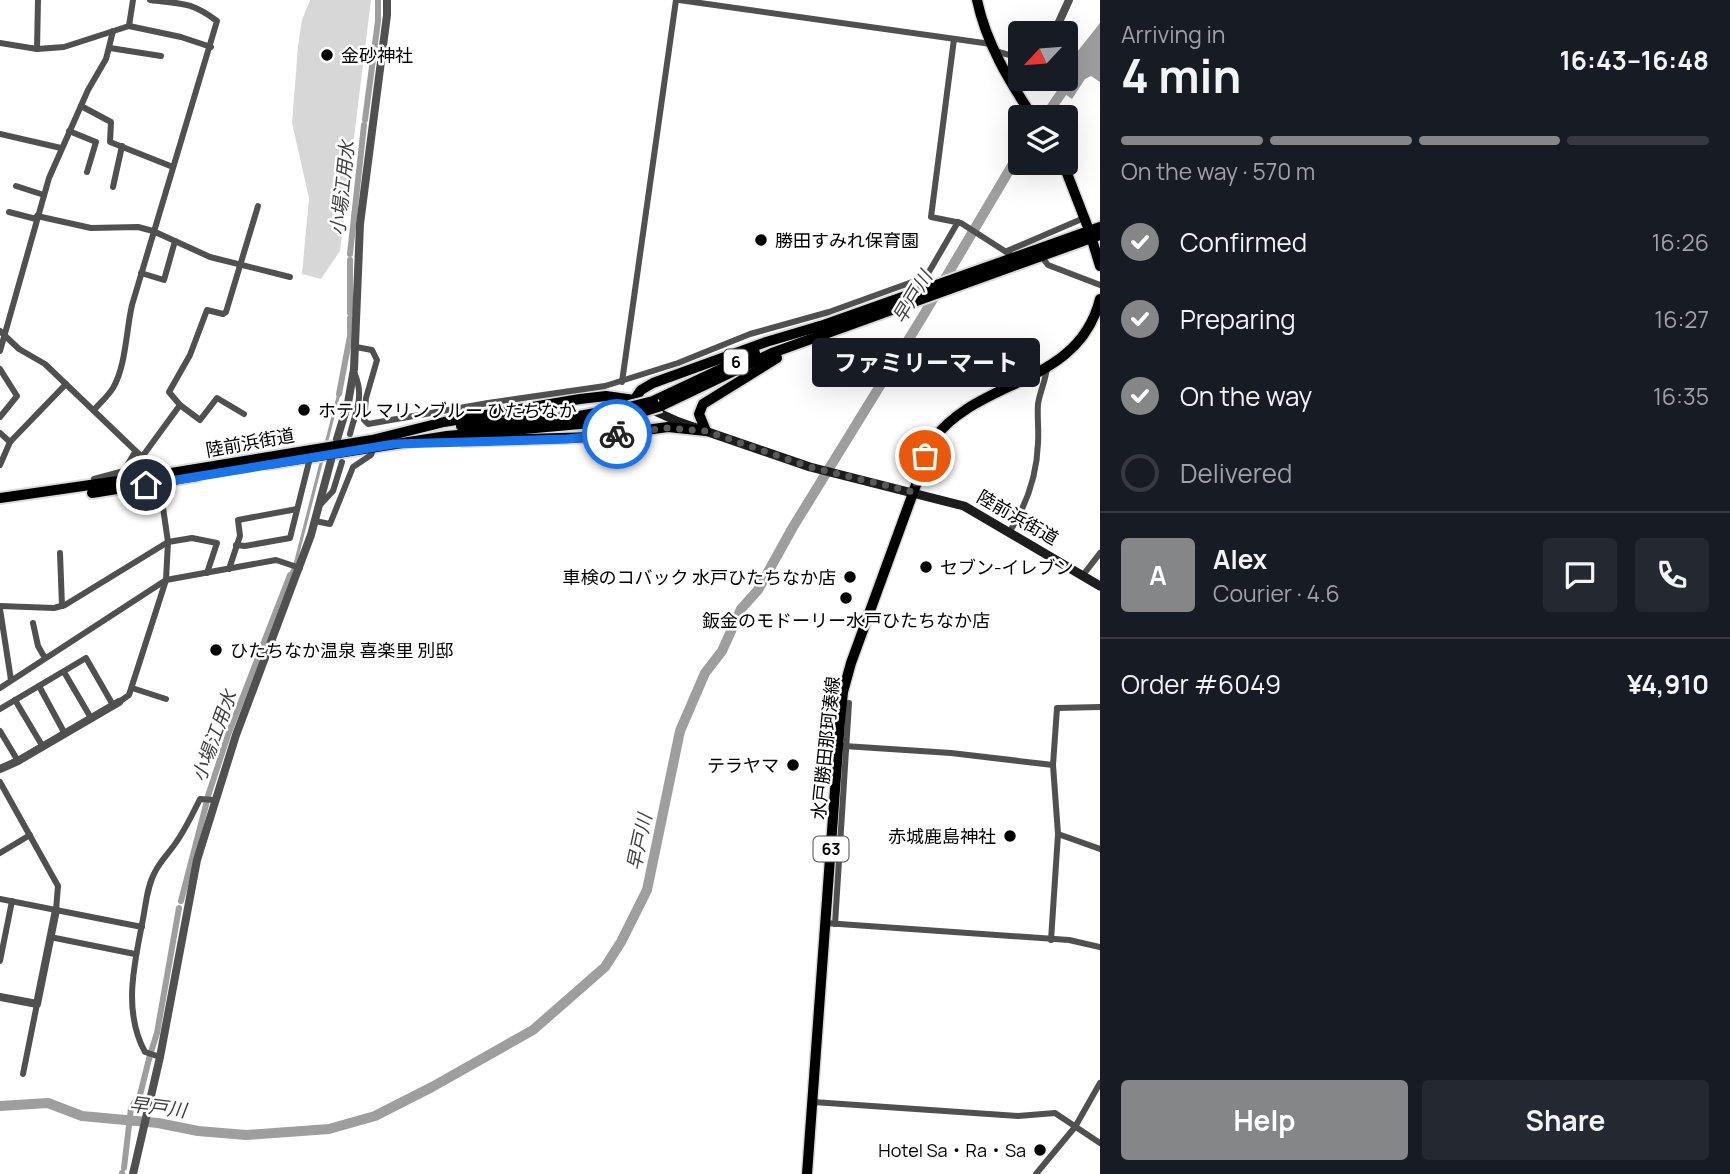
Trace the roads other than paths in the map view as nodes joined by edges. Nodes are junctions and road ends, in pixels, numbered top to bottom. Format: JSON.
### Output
{"nodes":[{"id":1,"x":37,"y":0,"type":"edge"},
{"id":2,"x":132,"y":0,"type":"edge"},
{"id":3,"x":150,"y":0,"type":"edge"},
{"id":4,"x":175,"y":0,"type":"edge"},
{"id":5,"x":387,"y":0,"type":"edge"},
{"id":6,"x":678,"y":0,"type":"edge"},
{"id":7,"x":977,"y":0,"type":"edge"},
{"id":8,"x":1069,"y":0,"type":"edge"},
{"id":9,"x":1059,"y":21,"type":"edge"},
{"id":10,"x":129,"y":26,"type":"junction"},
{"id":11,"x":113,"y":31,"type":"junction"},
{"id":12,"x":954,"y":39,"type":"junction"},
{"id":13,"x":0,"y":43,"type":"edge"},
{"id":14,"x":211,"y":47,"type":"junction"},
{"id":15,"x":110,"y":48,"type":"junction"},
{"id":16,"x":993,"y":48,"type":"junction"},
{"id":17,"x":37,"y":49,"type":"junction"},
{"id":18,"x":1008,"y":54,"type":"edge"},
{"id":19,"x":161,"y":56,"type":"dead end"},
{"id":20,"x":1026,"y":105,"type":"edge"},
{"id":21,"x":81,"y":106,"type":"junction"},
{"id":22,"x":69,"y":131,"type":"junction"},
{"id":23,"x":0,"y":134,"type":"edge"},
{"id":24,"x":122,"y":146,"type":"junction"},
{"id":25,"x":61,"y":148,"type":"junction"},
{"id":26,"x":173,"y":167,"type":"junction"},
{"id":27,"x":87,"y":172,"type":"dead end"},
{"id":28,"x":1068,"y":175,"type":"edge"},
{"id":29,"x":16,"y":186,"type":"dead end"},
{"id":30,"x":113,"y":187,"type":"dead end"},
{"id":31,"x":44,"y":195,"type":"junction"},
{"id":32,"x":258,"y":206,"type":"dead end"},
{"id":33,"x":9,"y":212,"type":"dead end"},
{"id":34,"x":37,"y":218,"type":"junction"},
{"id":35,"x":1086,"y":222,"type":"joint"},
{"id":36,"x":960,"y":223,"type":"junction"},
{"id":37,"x":1100,"y":227,"type":"edge"},
{"id":38,"x":153,"y":231,"type":"junction"},
{"id":39,"x":1097,"y":239,"type":"edge"},
{"id":40,"x":175,"y":241,"type":"junction"},
{"id":41,"x":1011,"y":254,"type":"junction"},
{"id":42,"x":1041,"y":256,"type":"junction"},
{"id":43,"x":242,"y":265,"type":"junction"},
{"id":44,"x":1100,"y":265,"type":"edge"},
{"id":45,"x":141,"y":273,"type":"junction"},
{"id":46,"x":290,"y":277,"type":"dead end"},
{"id":47,"x":1100,"y":285,"type":"edge"},
{"id":48,"x":916,"y":296,"type":"junction"},
{"id":49,"x":1100,"y":299,"type":"edge"},
{"id":50,"x":1095,"y":328,"type":"edge"},
{"id":51,"x":818,"y":331,"type":"junction"},
{"id":52,"x":2,"y":333,"type":"edge"},
{"id":53,"x":356,"y":347,"type":"junction"},
{"id":54,"x":0,"y":351,"type":"edge"},
{"id":55,"x":1047,"y":367,"type":"junction"},
{"id":56,"x":354,"y":370,"type":"junction"},
{"id":57,"x":0,"y":372,"type":"edge"},
{"id":58,"x":636,"y":377,"type":"junction"},
{"id":59,"x":622,"y":382,"type":"junction"},
{"id":60,"x":66,"y":384,"type":"junction"},
{"id":61,"x":641,"y":390,"type":"junction"},
{"id":62,"x":606,"y":391,"type":"junction"},
{"id":63,"x":180,"y":405,"type":"junction"},
{"id":64,"x":634,"y":407,"type":"junction"},
{"id":65,"x":94,"y":410,"type":"junction"},
{"id":66,"x":244,"y":414,"type":"dead end"},
{"id":67,"x":0,"y":417,"type":"edge"},
{"id":68,"x":706,"y":431,"type":"junction"},
{"id":69,"x":0,"y":433,"type":"edge"},
{"id":70,"x":350,"y":433,"type":"dead end"},
{"id":71,"x":382,"y":438,"type":"junction"},
{"id":72,"x":337,"y":439,"type":"dead end"},
{"id":73,"x":10,"y":442,"type":"junction"},
{"id":74,"x":394,"y":444,"type":"junction"},
{"id":75,"x":374,"y":447,"type":"junction"},
{"id":76,"x":135,"y":452,"type":"junction"},
{"id":77,"x":310,"y":458,"type":"junction"},
{"id":78,"x":331,"y":460,"type":"dead end"},
{"id":79,"x":342,"y":462,"type":"dead end"},
{"id":80,"x":0,"y":466,"type":"edge"},
{"id":81,"x":159,"y":479,"type":"junction"},
{"id":82,"x":95,"y":485,"type":"junction"},
{"id":83,"x":913,"y":492,"type":"junction"},
{"id":84,"x":0,"y":498,"type":"edge"},
{"id":85,"x":0,"y":505,"type":"edge"},
{"id":86,"x":319,"y":506,"type":"junction"},
{"id":87,"x":297,"y":509,"type":"junction"},
{"id":88,"x":315,"y":521,"type":"junction"},
{"id":89,"x":1010,"y":531,"type":"junction"},
{"id":90,"x":168,"y":542,"type":"junction"},
{"id":91,"x":236,"y":545,"type":"junction"},
{"id":92,"x":60,"y":553,"type":"dead end"},
{"id":93,"x":1100,"y":553,"type":"edge"},
{"id":94,"x":300,"y":568,"type":"junction"},
{"id":95,"x":229,"y":569,"type":"junction"},
{"id":96,"x":207,"y":573,"type":"junction"},
{"id":97,"x":1083,"y":575,"type":"junction"},
{"id":98,"x":166,"y":580,"type":"junction"},
{"id":99,"x":1100,"y":586,"type":"edge"},
{"id":100,"x":62,"y":606,"type":"junction"},
{"id":101,"x":0,"y":608,"type":"edge"},
{"id":102,"x":33,"y":623,"type":"dead end"},
{"id":103,"x":45,"y":658,"type":"junction"},
{"id":104,"x":64,"y":671,"type":"junction"},
{"id":105,"x":11,"y":680,"type":"junction"},
{"id":106,"x":39,"y":686,"type":"junction"},
{"id":107,"x":0,"y":688,"type":"edge"},
{"id":108,"x":132,"y":688,"type":"junction"},
{"id":109,"x":166,"y":699,"type":"dead end"},
{"id":110,"x":15,"y":700,"type":"junction"},
{"id":111,"x":116,"y":703,"type":"junction"},
{"id":112,"x":849,"y":703,"type":"dead end"},
{"id":113,"x":1100,"y":707,"type":"edge"},
{"id":114,"x":0,"y":709,"type":"edge"},
{"id":115,"x":91,"y":718,"type":"junction"},
{"id":116,"x":0,"y":730,"type":"edge"},
{"id":117,"x":65,"y":734,"type":"junction"},
{"id":118,"x":843,"y":746,"type":"junction"},
{"id":119,"x":43,"y":747,"type":"junction"},
{"id":120,"x":18,"y":761,"type":"junction"},
{"id":121,"x":1052,"y":765,"type":"junction"},
{"id":122,"x":0,"y":769,"type":"edge"},
{"id":123,"x":0,"y":782,"type":"edge"},
{"id":124,"x":214,"y":800,"type":"junction"},
{"id":125,"x":1058,"y":834,"type":"junction"},
{"id":126,"x":30,"y":835,"type":"junction"},
{"id":127,"x":1100,"y":849,"type":"edge"},
{"id":128,"x":0,"y":853,"type":"edge"},
{"id":129,"x":0,"y":899,"type":"edge"},
{"id":130,"x":12,"y":901,"type":"junction"},
{"id":131,"x":55,"y":910,"type":"junction"},
{"id":132,"x":830,"y":924,"type":"junction"},
{"id":133,"x":142,"y":927,"type":"junction"},
{"id":134,"x":50,"y":937,"type":"junction"},
{"id":135,"x":1051,"y":940,"type":"junction"},
{"id":136,"x":1100,"y":947,"type":"edge"},
{"id":137,"x":135,"y":954,"type":"junction"},
{"id":138,"x":0,"y":961,"type":"edge"},
{"id":139,"x":0,"y":998,"type":"edge"},
{"id":140,"x":37,"y":1004,"type":"junction"},
{"id":141,"x":160,"y":1057,"type":"junction"},
{"id":142,"x":23,"y":1074,"type":"dead end"},
{"id":143,"x":1100,"y":1083,"type":"edge"},
{"id":144,"x":813,"y":1102,"type":"junction"},
{"id":145,"x":1075,"y":1127,"type":"junction"},
{"id":146,"x":1100,"y":1143,"type":"edge"},
{"id":147,"x":133,"y":1174,"type":"edge"},
{"id":148,"x":807,"y":1174,"type":"edge"},
{"id":149,"x":1037,"y":1174,"type":"edge"}],
"edges":[{"from":1,"to":17,"type":"street"},
{"from":2,"to":10,"type":"street"},
{"from":3,"to":4,"type":"street"},
{"from":4,"to":14,"type":"street"},
{"from":5,"to":53,"type":"street"},
{"from":6,"to":12,"type":"street"},
{"from":6,"to":59,"type":"street"},
{"from":7,"to":16,"type":"main road"},
{"from":8,"to":9,"type":"street"},
{"from":10,"to":11,"type":"street"},
{"from":10,"to":14,"type":"street"},
{"from":11,"to":15,"type":"street"},
{"from":11,"to":17,"type":"street"},
{"from":12,"to":16,"type":"street"},
{"from":12,"to":36,"type":"street"},
{"from":13,"to":17,"type":"street"},
{"from":14,"to":26,"type":"street"},
{"from":15,"to":19,"type":"street"},
{"from":15,"to":21,"type":"street"},
{"from":16,"to":18,"type":"street"},
{"from":16,"to":20,"type":"main road"},
{"from":21,"to":22,"type":"street"},
{"from":21,"to":24,"type":"street"},
{"from":22,"to":25,"type":"street"},
{"from":22,"to":27,"type":"street"},
{"from":23,"to":25,"type":"street"},
{"from":24,"to":26,"type":"street"},
{"from":24,"to":30,"type":"street"},
{"from":25,"to":31,"type":"street"},
{"from":26,"to":38,"type":"street"},
{"from":28,"to":35,"type":"main road"},
{"from":29,"to":31,"type":"street"},
{"from":31,"to":34,"type":"street"},
{"from":32,"to":43,"type":"street"},
{"from":33,"to":34,"type":"street"},
{"from":34,"to":38,"type":"street"},
{"from":34,"to":52,"type":"street"},
{"from":35,"to":41,"type":"street"},
{"from":36,"to":41,"type":"street"},
{"from":36,"to":58,"type":"street"},
{"from":37,"to":41,"type":"highway","number":"6"},
{"from":38,"to":40,"type":"street"},
{"from":38,"to":45,"type":"street"},
{"from":39,"to":42,"type":"highway","number":"6"},
{"from":39,"to":44,"type":"main road"},
{"from":40,"to":43,"type":"street"},
{"from":40,"to":45,"type":"street"},
{"from":41,"to":48,"type":"highway","number":"6"},
{"from":42,"to":47,"type":"street"},
{"from":42,"to":48,"type":"highway","number":"6"},
{"from":43,"to":46,"type":"street"},
{"from":43,"to":63,"type":"street"},
{"from":45,"to":65,"type":"street"},
{"from":48,"to":51,"type":"highway","number":"6"},
{"from":49,"to":50,"type":"main road","name":"水戸勝田那珂湊線","number":"63"},
{"from":50,"to":55,"type":"main road","name":"水戸勝田那珂湊線","number":"63"},
{"from":51,"to":61,"type":"highway"},
{"from":51,"to":64,"type":"highway","number":"6","bridge":true},
{"from":51,"to":68,"type":"highway"},
{"from":52,"to":54,"type":"street"},
{"from":52,"to":60,"type":"street"},
{"from":53,"to":56,"type":"street"},
{"from":53,"to":62,"type":"street"},
{"from":55,"to":83,"type":"main road","name":"水戸勝田那珂湊線","number":"63"},
{"from":55,"to":89,"type":"street"},
{"from":56,"to":70,"type":"street"},
{"from":56,"to":72,"type":"street"},
{"from":57,"to":67,"type":"street"},
{"from":58,"to":59,"type":"street"},
{"from":58,"to":61,"type":"street"},
{"from":59,"to":62,"type":"street"},
{"from":60,"to":65,"type":"street"},
{"from":60,"to":73,"type":"street"},
{"from":61,"to":64,"type":"highway"},
{"from":62,"to":64,"type":"highway"},
{"from":62,"to":71,"type":"highway"},
{"from":63,"to":66,"type":"street"},
{"from":63,"to":76,"type":"street"},
{"from":64,"to":68,"type":"main road","name":"陸前浜街道"},
{"from":64,"to":71,"type":"highway","number":"6"},
{"from":64,"to":74,"type":"highway","number":"6"},
{"from":65,"to":76,"type":"street"},
{"from":68,"to":74,"type":"highway"},
{"from":68,"to":83,"type":"main road","name":"陸前浜街道"},
{"from":69,"to":73,"type":"street"},
{"from":71,"to":81,"type":"highway","name":"陸前浜街道","number":"6"},
{"from":73,"to":80,"type":"street"},
{"from":74,"to":75,"type":"highway","name":"陸前浜街道","number":"6"},
{"from":75,"to":77,"type":"highway","name":"陸前浜街道","number":"6"},
{"from":75,"to":88,"type":"street"},
{"from":76,"to":82,"type":"street"},
{"from":77,"to":81,"type":"highway","name":"陸前浜街道","number":"6"},
{"from":77,"to":87,"type":"street"},
{"from":78,"to":86,"type":"street"},
{"from":79,"to":86,"type":"street"},
{"from":81,"to":82,"type":"highway","name":"陸前浜街道","number":"6"},
{"from":81,"to":85,"type":"highway","name":"陸前浜街道","number":"6"},
{"from":81,"to":90,"type":"street"},
{"from":82,"to":84,"type":"highway","name":"陸前浜街道","number":"6"},
{"from":83,"to":89,"type":"main road","name":"陸前浜街道"},
{"from":83,"to":118,"type":"main road","name":"水戸勝田那珂湊線","number":"63"},
{"from":86,"to":88,"type":"street"},
{"from":87,"to":91,"type":"street"},
{"from":87,"to":91,"type":"street"},
{"from":88,"to":94,"type":"street"},
{"from":89,"to":97,"type":"main road","name":"陸前浜街道"},
{"from":90,"to":96,"type":"street"},
{"from":90,"to":98,"type":"street"},
{"from":90,"to":100,"type":"street"},
{"from":91,"to":95,"type":"street"},
{"from":92,"to":100,"type":"street"},
{"from":93,"to":97,"type":"street"},
{"from":94,"to":95,"type":"street"},
{"from":94,"to":124,"type":"street"},
{"from":95,"to":96,"type":"street"},
{"from":96,"to":98,"type":"street"},
{"from":97,"to":99,"type":"main road","name":"陸前浜街道"},
{"from":98,"to":103,"type":"street"},
{"from":98,"to":108,"type":"street"},
{"from":100,"to":101,"type":"street"},
{"from":101,"to":105,"type":"street"},
{"from":102,"to":103,"type":"street"},
{"from":103,"to":105,"type":"street"},
{"from":104,"to":106,"type":"street"},
{"from":104,"to":111,"type":"street"},
{"from":104,"to":115,"type":"street"},
{"from":105,"to":107,"type":"street"},
{"from":106,"to":110,"type":"street"},
{"from":106,"to":117,"type":"street"},
{"from":108,"to":109,"type":"street"},
{"from":108,"to":111,"type":"street"},
{"from":110,"to":114,"type":"street"},
{"from":110,"to":119,"type":"street"},
{"from":111,"to":115,"type":"street"},
{"from":112,"to":118,"type":"street"},
{"from":113,"to":121,"type":"street"},
{"from":115,"to":117,"type":"street"},
{"from":116,"to":120,"type":"street"},
{"from":117,"to":119,"type":"street"},
{"from":118,"to":121,"type":"street"},
{"from":118,"to":132,"type":"main road","name":"水戸勝田那珂湊線","number":"63"},
{"from":119,"to":120,"type":"street"},
{"from":120,"to":122,"type":"street"},
{"from":121,"to":125,"type":"street"},
{"from":123,"to":126,"type":"street"},
{"from":124,"to":133,"type":"street"},
{"from":124,"to":141,"type":"street"},
{"from":125,"to":127,"type":"street"},
{"from":125,"to":135,"type":"street"},
{"from":126,"to":128,"type":"street"},
{"from":126,"to":131,"type":"street"},
{"from":129,"to":130,"type":"street"},
{"from":130,"to":131,"type":"street"},
{"from":130,"to":138,"type":"street"},
{"from":131,"to":133,"type":"street"},
{"from":131,"to":134,"type":"street"},
{"from":132,"to":135,"type":"street"},
{"from":132,"to":144,"type":"main road","name":"水戸勝田那珂湊線","number":"63"},
{"from":133,"to":137,"type":"street"},
{"from":134,"to":137,"type":"street"},
{"from":134,"to":140,"type":"street"},
{"from":135,"to":136,"type":"street"},
{"from":137,"to":141,"type":"street"},
{"from":139,"to":140,"type":"street"},
{"from":140,"to":142,"type":"street"},
{"from":141,"to":147,"type":"street"},
{"from":143,"to":145,"type":"street"},
{"from":144,"to":145,"type":"street"},
{"from":144,"to":148,"type":"main road","name":"水戸勝田那珂湊線","number":"63"},
{"from":145,"to":146,"type":"street"},
{"from":145,"to":149,"type":"street"}]}
